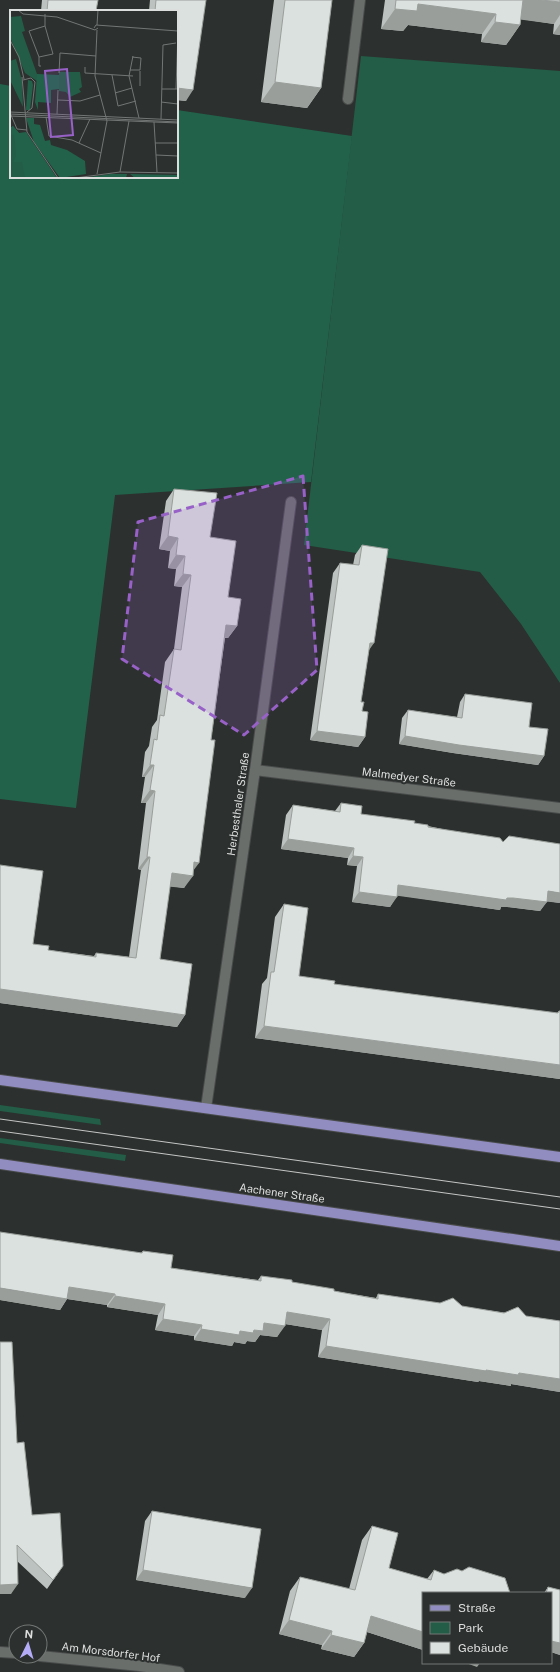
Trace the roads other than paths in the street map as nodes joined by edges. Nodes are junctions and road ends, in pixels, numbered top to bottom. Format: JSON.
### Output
{"nodes":[{"id":1,"x":360,"y":0,"type":"edge"},
{"id":2,"x":348,"y":99,"type":"dead end"},
{"id":3,"x":291,"y":502,"type":"dead end"},
{"id":4,"x":255,"y":770,"type":"junction"},
{"id":5,"x":560,"y":808,"type":"edge"},
{"id":6,"x":0,"y":1080,"type":"edge"},
{"id":7,"x":206,"y":1108,"type":"junction"},
{"id":8,"x":560,"y":1158,"type":"edge"},
{"id":9,"x":0,"y":1164,"type":"edge"},
{"id":10,"x":560,"y":1246,"type":"edge"},
{"id":11,"x":48,"y":1657,"type":"edge"},
{"id":12,"x":179,"y":1672,"type":"edge"}],
"edges":[{"from":1,"to":2,"type":"street"},
{"from":3,"to":4,"type":"street","name":"Herbesthaler Straße"},
{"from":4,"to":5,"type":"street","name":"Malmedyer Straße"},
{"from":4,"to":7,"type":"street","name":"Herbesthaler Straße"},
{"from":6,"to":7,"type":"main road"},
{"from":7,"to":8,"type":"main road"},
{"from":9,"to":10,"type":"main road","name":"Aachener Straße"},
{"from":11,"to":12,"type":"street","name":"Am Morsdorfer Hof"}]}
